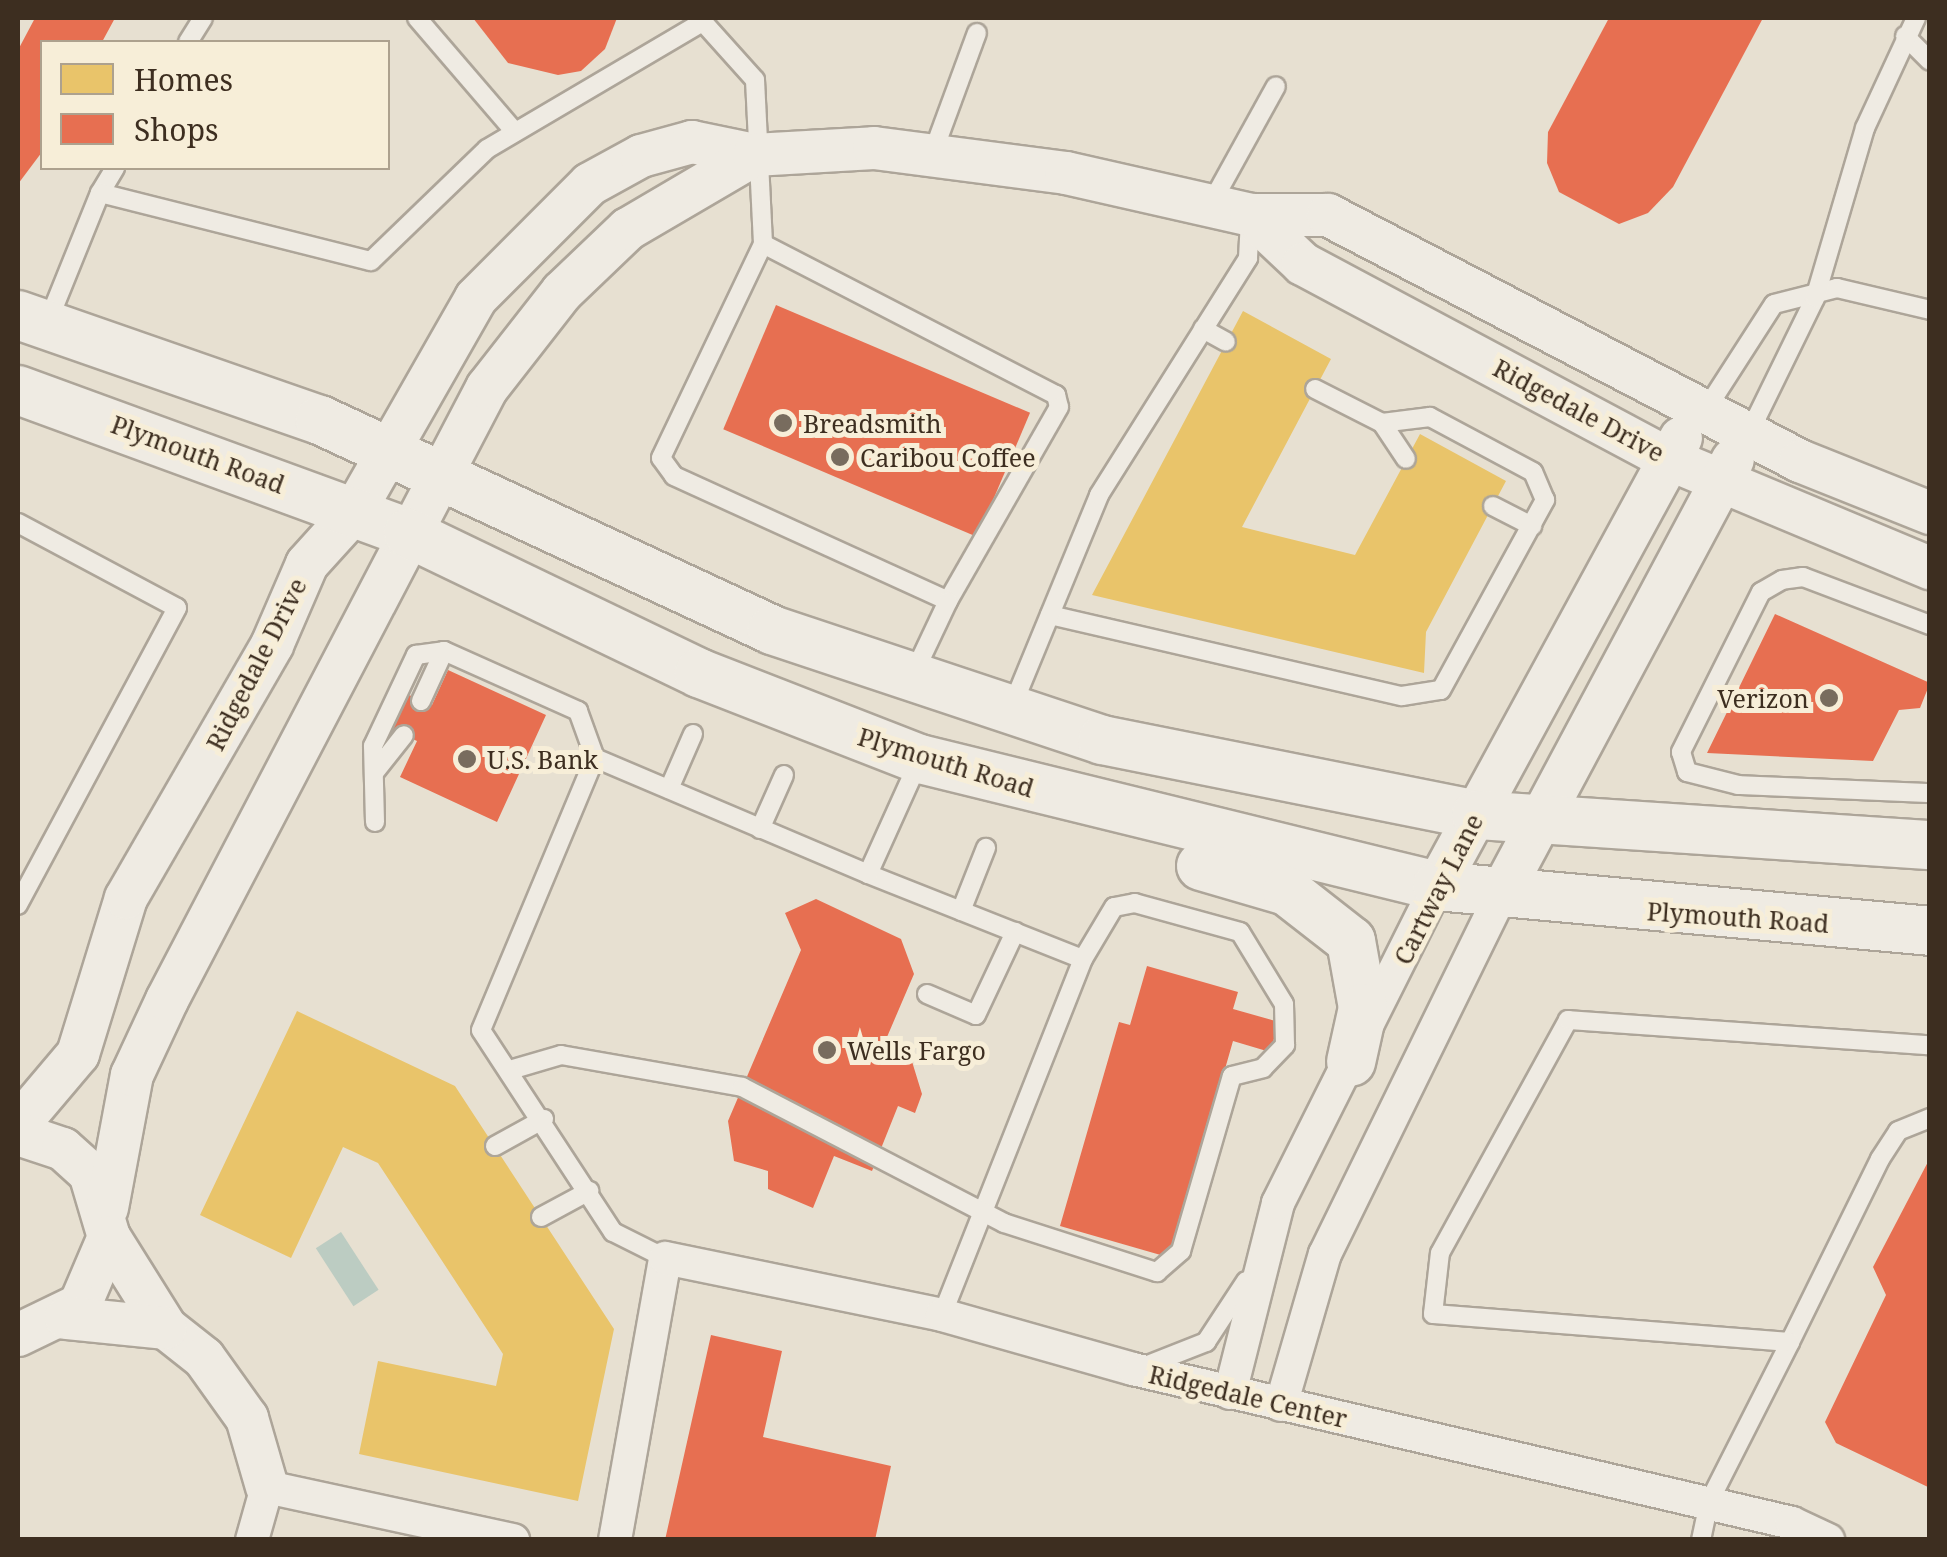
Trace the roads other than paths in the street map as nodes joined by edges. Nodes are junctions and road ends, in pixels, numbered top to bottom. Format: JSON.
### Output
{"nodes":[{"id":1,"x":203,"y":18,"type":"edge"},
{"id":2,"x":417,"y":18,"type":"edge"},
{"id":3,"x":1916,"y":18,"type":"edge"},
{"id":4,"x":680,"y":25,"type":"edge"},
{"id":5,"x":977,"y":34,"type":"dead end"},
{"id":6,"x":1905,"y":36,"type":"junction"},
{"id":7,"x":189,"y":40,"type":"edge"},
{"id":8,"x":1930,"y":61,"type":"edge"},
{"id":9,"x":1276,"y":86,"type":"dead end"},
{"id":10,"x":516,"y":132,"type":"junction"},
{"id":11,"x":754,"y":154,"type":"junction"},
{"id":12,"x":932,"y":156,"type":"junction"},
{"id":13,"x":114,"y":170,"type":"edge"},
{"id":14,"x":100,"y":193,"type":"junction"},
{"id":15,"x":1232,"y":209,"type":"junction"},
{"id":16,"x":762,"y":244,"type":"junction"},
{"id":17,"x":1815,"y":298,"type":"junction"},
{"id":18,"x":1930,"y":310,"type":"edge"},
{"id":19,"x":32,"y":320,"type":"edge"},
{"id":20,"x":1204,"y":329,"type":"junction"},
{"id":21,"x":1226,"y":342,"type":"dead end"},
{"id":22,"x":1315,"y":389,"type":"dead end"},
{"id":23,"x":18,"y":390,"type":"edge"},
{"id":24,"x":1705,"y":412,"type":"junction"},
{"id":25,"x":1382,"y":424,"type":"junction"},
{"id":26,"x":1749,"y":434,"type":"junction"},
{"id":27,"x":387,"y":450,"type":"junction"},
{"id":28,"x":1664,"y":456,"type":"junction"},
{"id":29,"x":1406,"y":459,"type":"dead end"},
{"id":30,"x":440,"y":474,"type":"junction"},
{"id":31,"x":1720,"y":482,"type":"junction"},
{"id":32,"x":1493,"y":506,"type":"dead end"},
{"id":33,"x":354,"y":512,"type":"junction"},
{"id":34,"x":1930,"y":513,"type":"edge"},
{"id":35,"x":18,"y":523,"type":"edge"},
{"id":36,"x":1532,"y":526,"type":"junction"},
{"id":37,"x":408,"y":533,"type":"junction"},
{"id":38,"x":1930,"y":568,"type":"edge"},
{"id":39,"x":948,"y":601,"type":"junction"},
{"id":40,"x":1050,"y":615,"type":"junction"},
{"id":41,"x":1930,"y":625,"type":"edge"},
{"id":42,"x":444,"y":650,"type":"junction"},
{"id":43,"x":910,"y":682,"type":"junction"},
{"id":44,"x":421,"y":701,"type":"dead end"},
{"id":45,"x":1009,"y":713,"type":"junction"},
{"id":46,"x":693,"y":734,"type":"dead end"},
{"id":47,"x":404,"y":736,"type":"dead end"},
{"id":48,"x":595,"y":758,"type":"junction"},
{"id":49,"x":920,"y":758,"type":"junction"},
{"id":50,"x":374,"y":773,"type":"junction"},
{"id":51,"x":784,"y":775,"type":"dead end"},
{"id":52,"x":668,"y":789,"type":"junction"},
{"id":53,"x":1930,"y":793,"type":"edge"},
{"id":54,"x":1476,"y":815,"type":"junction"},
{"id":55,"x":1546,"y":816,"type":"junction"},
{"id":56,"x":375,"y":822,"type":"dead end"},
{"id":57,"x":760,"y":828,"type":"junction"},
{"id":58,"x":1930,"y":844,"type":"edge"},
{"id":59,"x":986,"y":848,"type":"dead end"},
{"id":60,"x":868,"y":874,"type":"junction"},
{"id":61,"x":1437,"y":886,"type":"junction"},
{"id":62,"x":1502,"y":892,"type":"junction"},
{"id":63,"x":18,"y":905,"type":"edge"},
{"id":64,"x":961,"y":911,"type":"junction"},
{"id":65,"x":1930,"y":931,"type":"edge"},
{"id":66,"x":1015,"y":932,"type":"junction"},
{"id":67,"x":1083,"y":959,"type":"junction"},
{"id":68,"x":926,"y":994,"type":"dead end"},
{"id":69,"x":1930,"y":1045,"type":"edge"},
{"id":70,"x":1351,"y":1062,"type":"junction"},
{"id":71,"x":510,"y":1070,"type":"junction"},
{"id":72,"x":1930,"y":1118,"type":"edge"},
{"id":73,"x":544,"y":1119,"type":"junction"},
{"id":74,"x":18,"y":1125,"type":"edge"},
{"id":75,"x":18,"y":1134,"type":"edge"},
{"id":76,"x":495,"y":1146,"type":"dead end"},
{"id":77,"x":589,"y":1192,"type":"junction"},
{"id":78,"x":978,"y":1211,"type":"junction"},
{"id":79,"x":541,"y":1216,"type":"dead end"},
{"id":80,"x":108,"y":1223,"type":"junction"},
{"id":81,"x":1258,"y":1253,"type":"junction"},
{"id":82,"x":666,"y":1258,"type":"junction"},
{"id":83,"x":942,"y":1315,"type":"junction"},
{"id":84,"x":66,"y":1318,"type":"junction"},
{"id":85,"x":166,"y":1328,"type":"junction"},
{"id":86,"x":18,"y":1335,"type":"edge"},
{"id":87,"x":1790,"y":1342,"type":"junction"},
{"id":88,"x":1133,"y":1369,"type":"junction"},
{"id":89,"x":1230,"y":1393,"type":"junction"},
{"id":90,"x":1281,"y":1405,"type":"junction"},
{"id":91,"x":267,"y":1486,"type":"junction"},
{"id":92,"x":1709,"y":1502,"type":"junction"},
{"id":93,"x":252,"y":1540,"type":"edge"},
{"id":94,"x":513,"y":1540,"type":"edge"},
{"id":95,"x":615,"y":1540,"type":"edge"},
{"id":96,"x":1701,"y":1540,"type":"edge"},
{"id":97,"x":1828,"y":1540,"type":"edge"}],
"edges":[{"from":1,"to":7,"type":"lane"},
{"from":2,"to":10,"type":"lane"},
{"from":3,"to":6,"type":"lane"},
{"from":4,"to":10,"type":"lane"},
{"from":4,"to":11,"type":"lane"},
{"from":5,"to":12,"type":"lane"},
{"from":6,"to":8,"type":"lane"},
{"from":6,"to":17,"type":"lane"},
{"from":9,"to":15,"type":"lane"},
{"from":10,"to":14,"type":"lane"},
{"from":11,"to":12,"type":"street","name":"Ridgedale Drive"},
{"from":11,"to":16,"type":"lane"},
{"from":11,"to":27,"type":"street","name":"Ridgedale Drive"},
{"from":11,"to":30,"type":"street","name":"Ridgedale Drive"},
{"from":12,"to":15,"type":"street","name":"Ridgedale Drive"},
{"from":13,"to":14,"type":"lane"},
{"from":14,"to":19,"type":"lane"},
{"from":15,"to":20,"type":"lane"},
{"from":15,"to":24,"type":"street","name":"Ridgedale Drive"},
{"from":15,"to":28,"type":"street","name":"Ridgedale Drive"},
{"from":16,"to":39,"type":"lane"},
{"from":16,"to":39,"type":"lane"},
{"from":17,"to":18,"type":"lane"},
{"from":17,"to":24,"type":"lane"},
{"from":17,"to":26,"type":"lane"},
{"from":19,"to":27,"type":"main road"},
{"from":20,"to":21,"type":"lane"},
{"from":20,"to":40,"type":"lane"},
{"from":22,"to":25,"type":"lane"},
{"from":23,"to":33,"type":"main road","name":"Plymouth Road"},
{"from":24,"to":26,"type":"street","name":"Ridgedale Drive"},
{"from":24,"to":28,"type":"street","name":"Cartway Lane"},
{"from":25,"to":29,"type":"lane"},
{"from":25,"to":36,"type":"lane"},
{"from":26,"to":31,"type":"street"},
{"from":26,"to":34,"type":"street","name":"Ridgedale Drive"},
{"from":27,"to":30,"type":"main road"},
{"from":27,"to":33,"type":"street","name":"Ridgedale Drive"},
{"from":28,"to":31,"type":"street","name":"Ridgedale Drive"},
{"from":28,"to":54,"type":"street","name":"Cartway Lane"},
{"from":30,"to":37,"type":"street","name":"Ridgedale Drive"},
{"from":30,"to":43,"type":"main road"},
{"from":31,"to":38,"type":"street","name":"Ridgedale Drive"},
{"from":31,"to":55,"type":"street"},
{"from":32,"to":36,"type":"lane"},
{"from":33,"to":37,"type":"main road","name":"Plymouth Road"},
{"from":33,"to":74,"type":"street","name":"Ridgedale Drive"},
{"from":35,"to":63,"type":"lane"},
{"from":36,"to":40,"type":"lane"},
{"from":37,"to":49,"type":"main road","name":"Plymouth Road"},
{"from":37,"to":80,"type":"street","name":"Ridgedale Drive"},
{"from":39,"to":43,"type":"lane"},
{"from":40,"to":45,"type":"lane"},
{"from":41,"to":53,"type":"lane"},
{"from":42,"to":44,"type":"lane"},
{"from":42,"to":48,"type":"lane"},
{"from":42,"to":50,"type":"lane"},
{"from":43,"to":45,"type":"main road"},
{"from":45,"to":54,"type":"main road"},
{"from":46,"to":52,"type":"lane"},
{"from":47,"to":50,"type":"lane"},
{"from":48,"to":52,"type":"lane"},
{"from":48,"to":71,"type":"lane"},
{"from":49,"to":60,"type":"lane"},
{"from":49,"to":61,"type":"main road","name":"Plymouth Road"},
{"from":49,"to":70,"type":"main road"},
{"from":50,"to":56,"type":"lane"},
{"from":51,"to":57,"type":"lane"},
{"from":52,"to":57,"type":"lane"},
{"from":54,"to":55,"type":"main road"},
{"from":54,"to":61,"type":"street","name":"Cartway Lane"},
{"from":55,"to":58,"type":"main road"},
{"from":55,"to":62,"type":"street"},
{"from":57,"to":60,"type":"lane"},
{"from":59,"to":64,"type":"lane"},
{"from":60,"to":64,"type":"lane"},
{"from":61,"to":62,"type":"main road","name":"Plymouth Road"},
{"from":61,"to":70,"type":"street","name":"Cartway Lane"},
{"from":62,"to":65,"type":"main road","name":"Plymouth Road"},
{"from":62,"to":90,"type":"street"},
{"from":64,"to":66,"type":"lane"},
{"from":66,"to":67,"type":"lane"},
{"from":66,"to":68,"type":"lane"},
{"from":67,"to":78,"type":"lane"},
{"from":67,"to":78,"type":"lane"},
{"from":69,"to":87,"type":"lane"},
{"from":70,"to":81,"type":"street","name":"Cartway Lane"},
{"from":71,"to":73,"type":"lane"},
{"from":71,"to":78,"type":"lane"},
{"from":72,"to":87,"type":"lane"},
{"from":73,"to":76,"type":"lane"},
{"from":73,"to":77,"type":"lane"},
{"from":75,"to":80,"type":"street"},
{"from":77,"to":79,"type":"lane"},
{"from":77,"to":82,"type":"lane"},
{"from":78,"to":83,"type":"lane"},
{"from":80,"to":84,"type":"street","name":"Ridgedale Drive"},
{"from":80,"to":85,"type":"street"},
{"from":81,"to":88,"type":"lane"},
{"from":81,"to":89,"type":"street","name":"Cartway Lane"},
{"from":82,"to":83,"type":"street","name":"Ridgedale Center"},
{"from":82,"to":95,"type":"street"},
{"from":83,"to":88,"type":"street","name":"Ridgedale Center"},
{"from":84,"to":85,"type":"street"},
{"from":84,"to":86,"type":"street"},
{"from":85,"to":91,"type":"street"},
{"from":87,"to":92,"type":"lane"},
{"from":88,"to":89,"type":"street","name":"Ridgedale Center"},
{"from":89,"to":90,"type":"street","name":"Ridgedale Center"},
{"from":90,"to":92,"type":"street","name":"Ridgedale Center"},
{"from":91,"to":93,"type":"street"},
{"from":91,"to":94,"type":"street"},
{"from":92,"to":96,"type":"lane"},
{"from":92,"to":97,"type":"street","name":"Ridgedale Center"}]}
